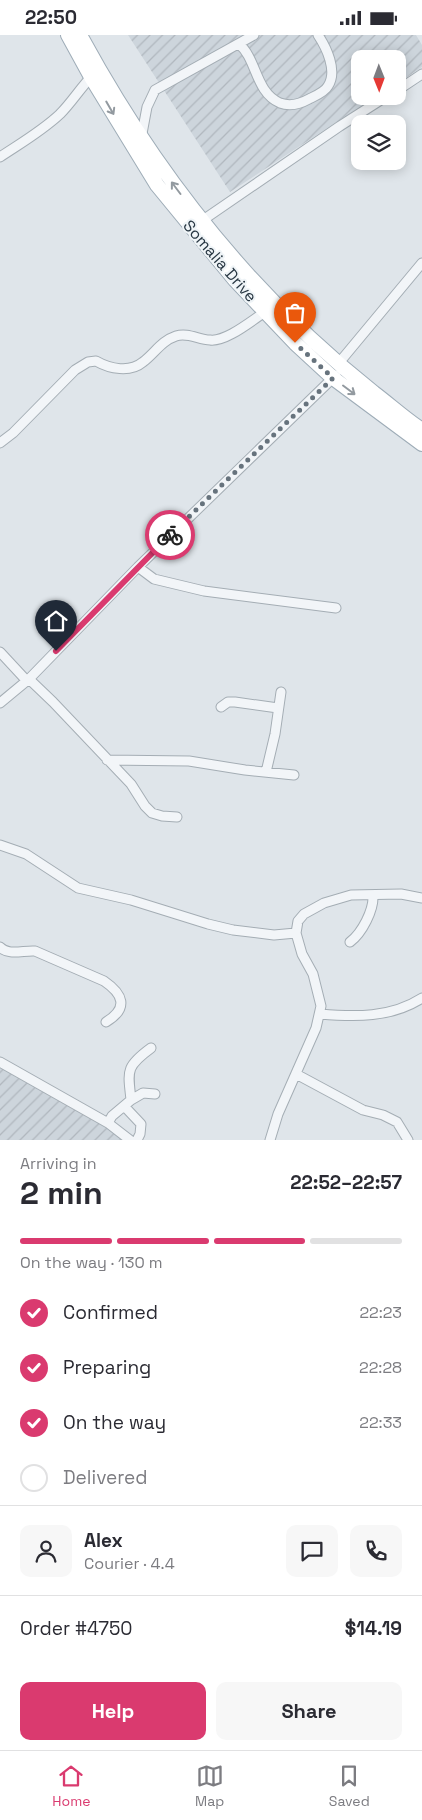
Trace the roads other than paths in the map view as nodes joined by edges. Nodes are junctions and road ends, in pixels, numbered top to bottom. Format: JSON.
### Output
{"nodes":[{"id":1,"x":68,"y":35,"type":"edge"},
{"id":2,"x":80,"y":35,"type":"edge"},
{"id":3,"x":254,"y":35,"type":"edge"},
{"id":4,"x":318,"y":35,"type":"edge"},
{"id":5,"x":239,"y":44,"type":"junction"},
{"id":6,"x":95,"y":73,"type":"junction"},
{"id":7,"x":422,"y":74,"type":"edge"},
{"id":8,"x":406,"y":85,"type":"edge"},
{"id":9,"x":374,"y":105,"type":"edge"},
{"id":10,"x":138,"y":144,"type":"junction"},
{"id":11,"x":0,"y":157,"type":"edge"},
{"id":12,"x":203,"y":220,"type":"junction"},
{"id":13,"x":422,"y":263,"type":"edge"},
{"id":14,"x":265,"y":312,"type":"junction"},
{"id":15,"x":338,"y":370,"type":"junction"},
{"id":16,"x":422,"y":430,"type":"edge"},
{"id":17,"x":0,"y":443,"type":"edge"},
{"id":18,"x":422,"y":444,"type":"edge"},
{"id":19,"x":138,"y":567,"type":"junction"},
{"id":20,"x":336,"y":608,"type":"dead end"},
{"id":21,"x":0,"y":652,"type":"edge"},
{"id":22,"x":28,"y":679,"type":"junction"},
{"id":23,"x":281,"y":692,"type":"dead end"},
{"id":24,"x":0,"y":703,"type":"edge"},
{"id":25,"x":221,"y":707,"type":"dead end"},
{"id":26,"x":278,"y":708,"type":"junction"},
{"id":27,"x":107,"y":760,"type":"junction"},
{"id":28,"x":266,"y":772,"type":"junction"},
{"id":29,"x":294,"y":775,"type":"dead end"},
{"id":30,"x":177,"y":817,"type":"dead end"},
{"id":31,"x":0,"y":845,"type":"edge"},
{"id":32,"x":373,"y":895,"type":"junction"},
{"id":33,"x":422,"y":898,"type":"edge"},
{"id":34,"x":296,"y":933,"type":"junction"},
{"id":35,"x":350,"y":942,"type":"dead end"},
{"id":36,"x":0,"y":947,"type":"edge"},
{"id":37,"x":422,"y":998,"type":"edge"},
{"id":38,"x":320,"y":1014,"type":"junction"},
{"id":39,"x":106,"y":1022,"type":"dead end"},
{"id":40,"x":151,"y":1048,"type":"dead end"},
{"id":41,"x":0,"y":1062,"type":"edge"},
{"id":42,"x":296,"y":1074,"type":"junction"},
{"id":43,"x":155,"y":1094,"type":"dead end"},
{"id":44,"x":128,"y":1104,"type":"junction"},
{"id":45,"x":108,"y":1123,"type":"junction"},
{"id":46,"x":130,"y":1140,"type":"edge"},
{"id":47,"x":137,"y":1140,"type":"edge"},
{"id":48,"x":270,"y":1140,"type":"edge"},
{"id":49,"x":408,"y":1140,"type":"edge"}],
"edges":[{"from":1,"to":6,"type":"main road","name":"Somalia Drive"},
{"from":2,"to":6,"type":"main road","name":"Somalia Drive"},
{"from":3,"to":5,"type":"street"},
{"from":4,"to":5,"type":"street"},
{"from":5,"to":10,"type":"street"},
{"from":6,"to":10,"type":"main road","name":"Somalia Drive"},
{"from":6,"to":11,"type":"street"},
{"from":7,"to":8,"type":"street"},
{"from":9,"to":12,"type":"street"},
{"from":12,"to":10,"type":"main road","name":"Somalia Drive","one_way":true},
{"from":10,"to":14,"type":"main road","name":"Somalia Drive"},
{"from":12,"to":15,"type":"main road","name":"Somalia Drive"},
{"from":13,"to":15,"type":"street"},
{"from":14,"to":15,"type":"main road","name":"Somalia Drive"},
{"from":14,"to":17,"type":"street"},
{"from":15,"to":16,"type":"main road","name":"Somalia Drive"},
{"from":15,"to":18,"type":"main road","name":"Somalia Drive","one_way":true},
{"from":15,"to":19,"type":"street"},
{"from":19,"to":20,"type":"street"},
{"from":19,"to":22,"type":"street"},
{"from":21,"to":22,"type":"street"},
{"from":22,"to":24,"type":"street"},
{"from":22,"to":27,"type":"street"},
{"from":23,"to":26,"type":"street"},
{"from":25,"to":26,"type":"street"},
{"from":26,"to":28,"type":"street"},
{"from":27,"to":28,"type":"street"},
{"from":27,"to":30,"type":"street"},
{"from":28,"to":29,"type":"street"},
{"from":31,"to":34,"type":"street"},
{"from":32,"to":33,"type":"street"},
{"from":32,"to":34,"type":"street"},
{"from":32,"to":35,"type":"street"},
{"from":34,"to":38,"type":"street"},
{"from":36,"to":39,"type":"street"},
{"from":37,"to":38,"type":"street"},
{"from":38,"to":42,"type":"street"},
{"from":40,"to":44,"type":"street"},
{"from":41,"to":45,"type":"street"},
{"from":42,"to":48,"type":"street"},
{"from":42,"to":49,"type":"street"},
{"from":43,"to":44,"type":"street"},
{"from":44,"to":45,"type":"street"},
{"from":44,"to":47,"type":"street"},
{"from":45,"to":46,"type":"street"}]}
